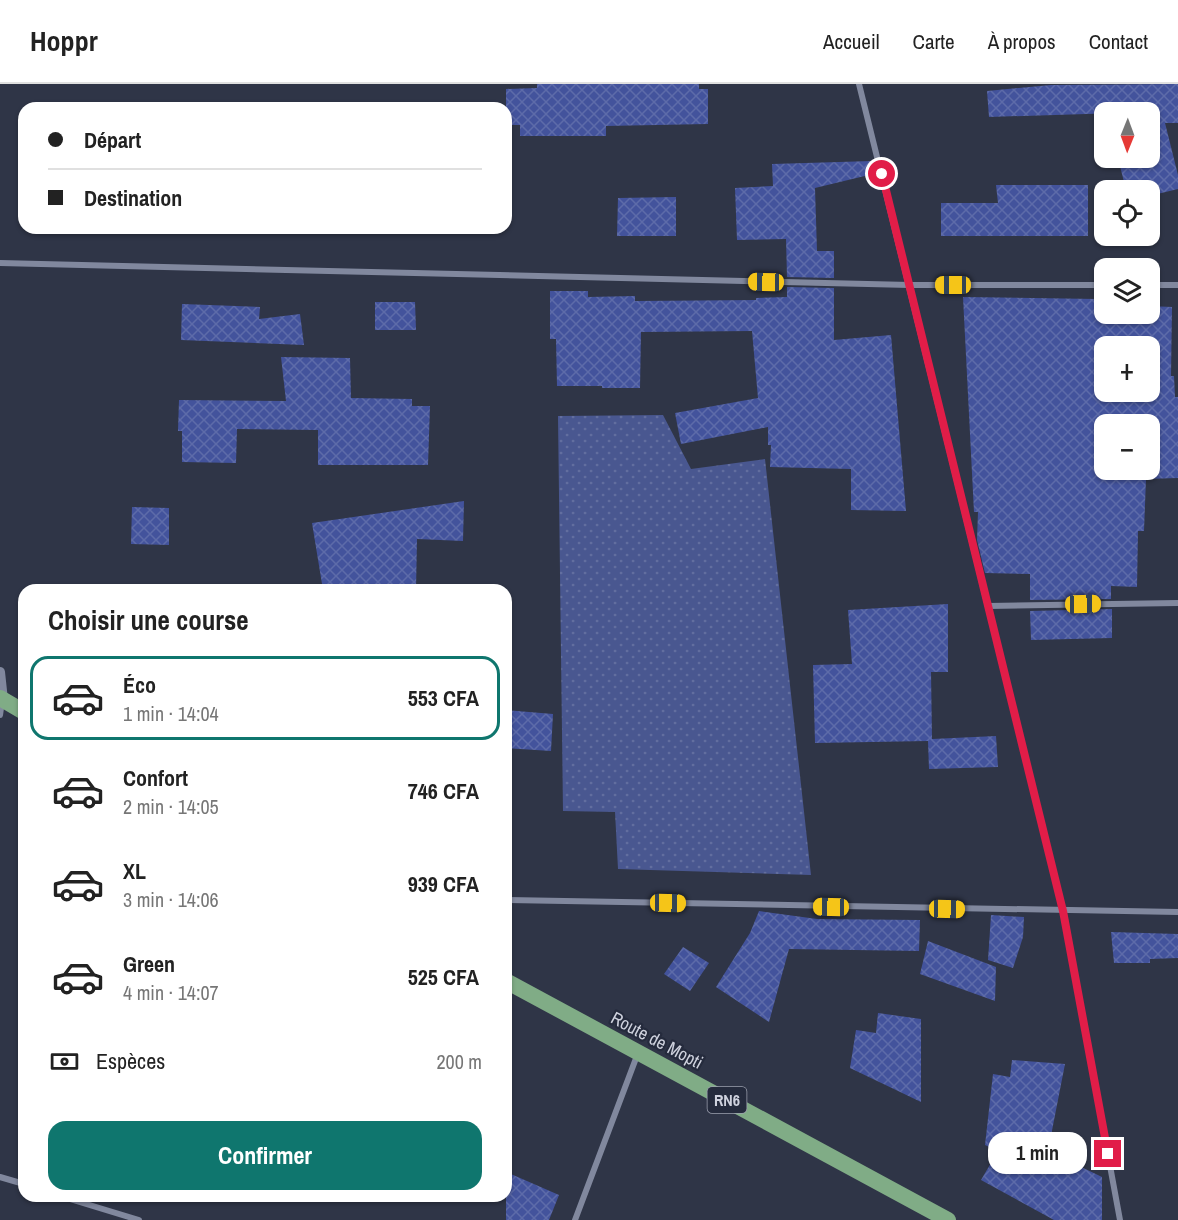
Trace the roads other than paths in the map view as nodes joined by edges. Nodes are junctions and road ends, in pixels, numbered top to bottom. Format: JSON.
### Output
{"nodes":[{"id":1,"x":859,"y":84,"type":"edge"},
{"id":2,"x":0,"y":263,"type":"edge"},
{"id":3,"x":910,"y":285,"type":"junction"},
{"id":4,"x":1094,"y":285,"type":"edge"},
{"id":5,"x":1160,"y":285,"type":"edge"},
{"id":6,"x":1178,"y":285,"type":"edge"},
{"id":7,"x":1178,"y":603,"type":"edge"},
{"id":8,"x":988,"y":606,"type":"junction"},
{"id":9,"x":0,"y":672,"type":"edge"},
{"id":10,"x":1,"y":704,"type":"edge"},
{"id":11,"x":18,"y":710,"type":"edge"},
{"id":12,"x":512,"y":900,"type":"edge"},
{"id":13,"x":1063,"y":911,"type":"junction"},
{"id":14,"x":1178,"y":912,"type":"edge"},
{"id":15,"x":512,"y":984,"type":"edge"},
{"id":16,"x":638,"y":1053,"type":"junction"},
{"id":17,"x":0,"y":1177,"type":"edge"},
{"id":18,"x":18,"y":1182,"type":"edge"},
{"id":19,"x":80,"y":1202,"type":"edge"},
{"id":20,"x":140,"y":1220,"type":"edge"},
{"id":21,"x":575,"y":1220,"type":"edge"},
{"id":22,"x":948,"y":1220,"type":"edge"},
{"id":23,"x":1120,"y":1220,"type":"edge"}],
"edges":[{"from":1,"to":3,"type":"street"},
{"from":2,"to":3,"type":"street"},
{"from":3,"to":4,"type":"street"},
{"from":3,"to":8,"type":"street"},
{"from":5,"to":6,"type":"street"},
{"from":7,"to":8,"type":"street"},
{"from":8,"to":13,"type":"street"},
{"from":9,"to":10,"type":"street"},
{"from":10,"to":11,"type":"highway"},
{"from":12,"to":13,"type":"street"},
{"from":13,"to":14,"type":"street"},
{"from":13,"to":23,"type":"street"},
{"from":15,"to":16,"type":"highway","name":"Route de Mopti","number":"RN6"},
{"from":16,"to":21,"type":"street"},
{"from":16,"to":22,"type":"highway","name":"Route de Mopti","number":"RN6"},
{"from":17,"to":18,"type":"street"},
{"from":19,"to":20,"type":"street"}]}
